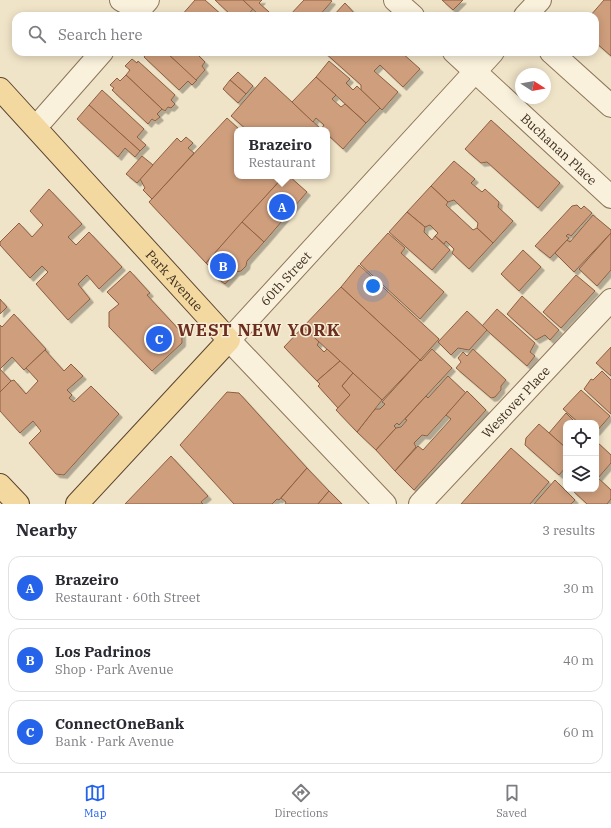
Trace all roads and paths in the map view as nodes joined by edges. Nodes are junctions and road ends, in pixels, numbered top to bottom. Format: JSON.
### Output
{"nodes":[{"id":1,"x":395,"y":0,"type":"edge"},
{"id":2,"x":540,"y":0,"type":"edge"},
{"id":3,"x":408,"y":12,"type":"edge"},
{"id":4,"x":529,"y":12,"type":"edge"},
{"id":5,"x":98,"y":56,"type":"edge"},
{"id":6,"x":459,"y":56,"type":"edge"},
{"id":7,"x":489,"y":56,"type":"edge"},
{"id":8,"x":555,"y":56,"type":"edge"},
{"id":9,"x":476,"y":71,"type":"junction"},
{"id":10,"x":0,"y":89,"type":"edge"},
{"id":11,"x":611,"y":106,"type":"edge"},
{"id":12,"x":36,"y":127,"type":"junction"},
{"id":13,"x":611,"y":197,"type":"edge"},
{"id":14,"x":611,"y":300,"type":"edge"},
{"id":15,"x":229,"y":340,"type":"junction"},
{"id":16,"x":0,"y":485,"type":"edge"},
{"id":17,"x":18,"y":504,"type":"edge"},
{"id":18,"x":77,"y":504,"type":"edge"},
{"id":19,"x":385,"y":504,"type":"edge"},
{"id":20,"x":420,"y":504,"type":"edge"}],
"edges":[{"from":1,"to":3,"type":"street"},
{"from":2,"to":4,"type":"street"},
{"from":5,"to":12,"type":"street"},
{"from":6,"to":9,"type":"street","name":"Buchanan Place"},
{"from":7,"to":9,"type":"street","name":"60th Street"},
{"from":8,"to":11,"type":"street"},
{"from":9,"to":13,"type":"street","name":"Buchanan Place"},
{"from":9,"to":15,"type":"street","name":"60th Street"},
{"from":10,"to":12,"type":"main road","name":"Park Avenue"},
{"from":12,"to":15,"type":"main road","name":"Park Avenue"},
{"from":14,"to":20,"type":"street","name":"Westover Place"},
{"from":15,"to":18,"type":"main road","name":"60th Street"},
{"from":15,"to":19,"type":"street","name":"Park Avenue"},
{"from":16,"to":17,"type":"main road"}]}
